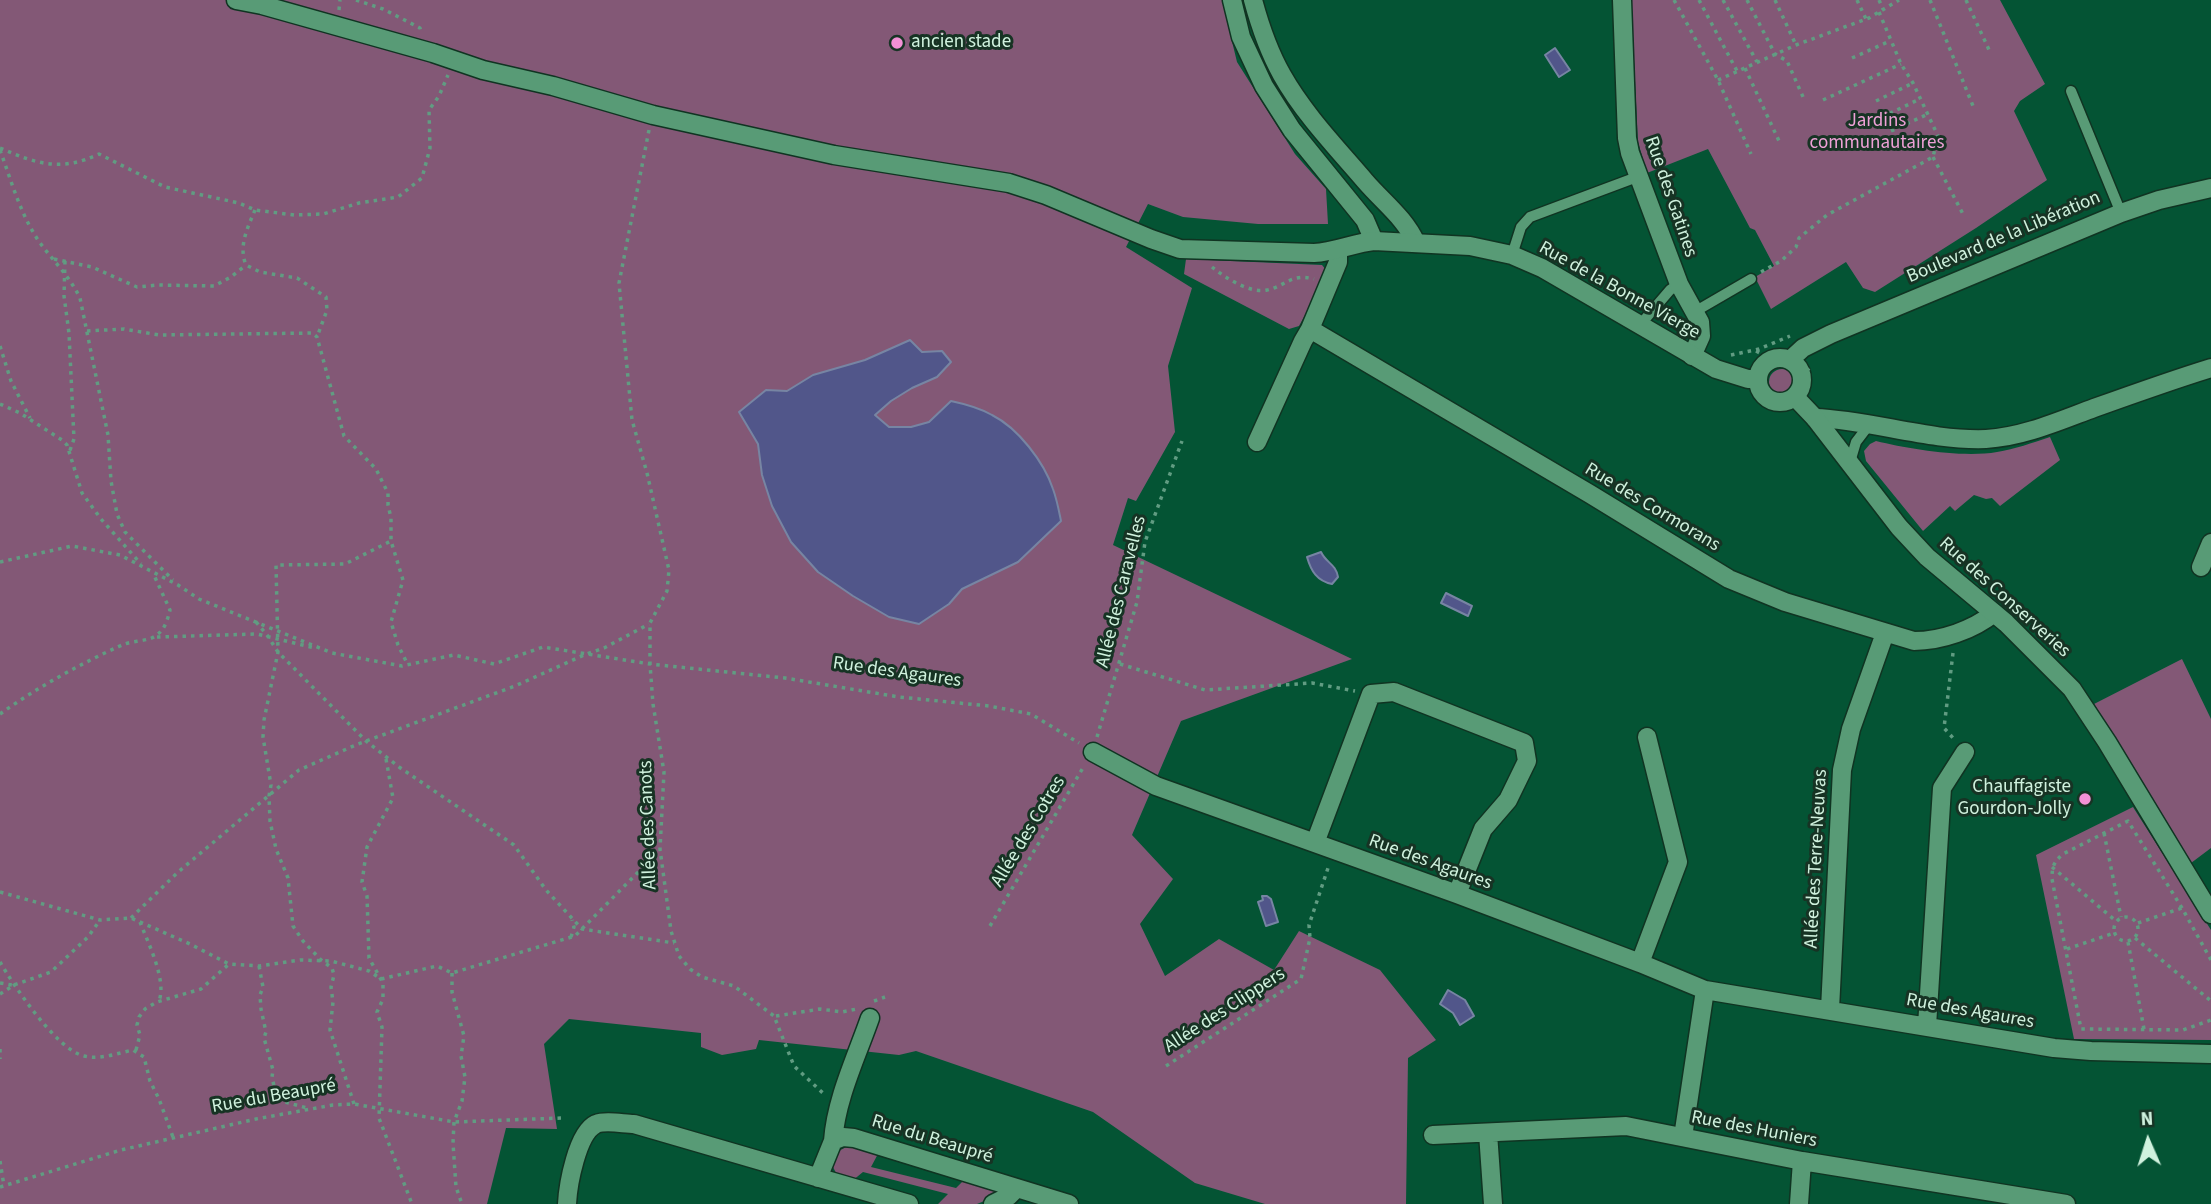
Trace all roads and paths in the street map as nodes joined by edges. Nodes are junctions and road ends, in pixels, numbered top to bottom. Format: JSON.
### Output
{"nodes":[{"id":1,"x":236,"y":0,"type":"edge"},
{"id":2,"x":356,"y":0,"type":"edge"},
{"id":3,"x":1232,"y":0,"type":"edge"},
{"id":4,"x":1253,"y":0,"type":"edge"},
{"id":5,"x":1622,"y":0,"type":"edge"},
{"id":6,"x":1674,"y":0,"type":"edge"},
{"id":7,"x":1699,"y":0,"type":"edge"},
{"id":8,"x":1723,"y":0,"type":"edge"},
{"id":9,"x":1747,"y":0,"type":"edge"},
{"id":10,"x":1775,"y":0,"type":"edge"},
{"id":11,"x":1857,"y":0,"type":"edge"},
{"id":12,"x":1879,"y":0,"type":"edge"},
{"id":13,"x":1930,"y":0,"type":"edge"},
{"id":14,"x":1966,"y":0,"type":"edge"},
{"id":15,"x":1896,"y":1,"type":"edge"},
{"id":16,"x":1881,"y":11,"type":"junction"},
{"id":17,"x":1866,"y":19,"type":"junction"},
{"id":18,"x":421,"y":39,"type":"dead end"},
{"id":19,"x":1890,"y":41,"type":"junction"},
{"id":20,"x":1796,"y":45,"type":"junction"},
{"id":21,"x":1990,"y":52,"type":"dead end"},
{"id":22,"x":1775,"y":54,"type":"junction"},
{"id":23,"x":1852,"y":58,"type":"dead end"},
{"id":24,"x":454,"y":60,"type":"junction"},
{"id":25,"x":1757,"y":62,"type":"junction"},
{"id":26,"x":1901,"y":64,"type":"junction"},
{"id":27,"x":1745,"y":68,"type":"junction"},
{"id":28,"x":1737,"y":71,"type":"junction"},
{"id":29,"x":1718,"y":80,"type":"junction"},
{"id":30,"x":1913,"y":83,"type":"junction"},
{"id":31,"x":2071,"y":91,"type":"dead end"},
{"id":32,"x":1804,"y":99,"type":"dead end"},
{"id":33,"x":1920,"y":99,"type":"junction"},
{"id":34,"x":1823,"y":100,"type":"dead end"},
{"id":35,"x":1876,"y":100,"type":"dead end"},
{"id":36,"x":1973,"y":106,"type":"dead end"},
{"id":37,"x":1928,"y":114,"type":"junction"},
{"id":38,"x":653,"y":115,"type":"junction"},
{"id":39,"x":1882,"y":117,"type":"dead end"},
{"id":40,"x":1891,"y":131,"type":"dead end"},
{"id":41,"x":1779,"y":141,"type":"dead end"},
{"id":42,"x":0,"y":149,"type":"edge"},
{"id":43,"x":1751,"y":154,"type":"dead end"},
{"id":44,"x":1933,"y":157,"type":"junction"},
{"id":45,"x":1637,"y":177,"type":"junction"},
{"id":46,"x":2211,"y":188,"type":"edge"},
{"id":47,"x":255,"y":210,"type":"junction"},
{"id":48,"x":2120,"y":213,"type":"junction"},
{"id":49,"x":1964,"y":216,"type":"dead end"},
{"id":50,"x":1374,"y":241,"type":"junction"},
{"id":51,"x":1416,"y":243,"type":"junction"},
{"id":52,"x":1338,"y":250,"type":"junction"},
{"id":53,"x":1512,"y":256,"type":"junction"},
{"id":54,"x":54,"y":258,"type":"junction"},
{"id":55,"x":65,"y":261,"type":"junction"},
{"id":56,"x":1208,"y":264,"type":"dead end"},
{"id":57,"x":246,"y":265,"type":"junction"},
{"id":58,"x":64,"y":271,"type":"junction"},
{"id":59,"x":1751,"y":279,"type":"joint"},
{"id":60,"x":1328,"y":283,"type":"junction"},
{"id":61,"x":1679,"y":284,"type":"junction"},
{"id":62,"x":1696,"y":311,"type":"junction"},
{"id":63,"x":1640,"y":326,"type":"junction"},
{"id":64,"x":1310,"y":329,"type":"junction"},
{"id":65,"x":87,"y":331,"type":"junction"},
{"id":66,"x":1795,"y":334,"type":"dead end"},
{"id":67,"x":317,"y":337,"type":"junction"},
{"id":68,"x":0,"y":346,"type":"edge"},
{"id":69,"x":1692,"y":356,"type":"junction"},
{"id":70,"x":1790,"y":360,"type":"junction"},
{"id":71,"x":1758,"y":365,"type":"junction"},
{"id":72,"x":2211,"y":368,"type":"edge"},
{"id":73,"x":1795,"y":397,"type":"junction"},
{"id":74,"x":0,"y":404,"type":"edge"},
{"id":75,"x":1815,"y":418,"type":"junction"},
{"id":76,"x":31,"y":420,"type":"junction"},
{"id":77,"x":1869,"y":425,"type":"junction"},
{"id":78,"x":1182,"y":441,"type":"dead end"},
{"id":79,"x":1257,"y":442,"type":"dead end"},
{"id":80,"x":69,"y":454,"type":"junction"},
{"id":81,"x":1850,"y":463,"type":"junction"},
{"id":82,"x":391,"y":541,"type":"junction"},
{"id":83,"x":2211,"y":543,"type":"edge"},
{"id":84,"x":0,"y":562,"type":"edge"},
{"id":85,"x":2201,"y":567,"type":"dead end"},
{"id":86,"x":153,"y":573,"type":"junction"},
{"id":87,"x":178,"y":585,"type":"junction"},
{"id":88,"x":1994,"y":613,"type":"junction"},
{"id":89,"x":254,"y":621,"type":"junction"},
{"id":90,"x":650,"y":623,"type":"junction"},
{"id":91,"x":276,"y":630,"type":"junction"},
{"id":92,"x":1885,"y":633,"type":"junction"},
{"id":93,"x":1954,"y":633,"type":"junction"},
{"id":94,"x":267,"y":635,"type":"junction"},
{"id":95,"x":155,"y":637,"type":"junction"},
{"id":96,"x":278,"y":639,"type":"junction"},
{"id":97,"x":325,"y":650,"type":"junction"},
{"id":98,"x":278,"y":652,"type":"junction"},
{"id":99,"x":584,"y":655,"type":"junction"},
{"id":100,"x":650,"y":664,"type":"junction"},
{"id":101,"x":1119,"y":664,"type":"junction"},
{"id":102,"x":408,"y":665,"type":"junction"},
{"id":103,"x":1371,"y":694,"type":"junction"},
{"id":104,"x":0,"y":714,"type":"edge"},
{"id":105,"x":1647,"y":737,"type":"dead end"},
{"id":106,"x":366,"y":741,"type":"junction"},
{"id":107,"x":1093,"y":752,"type":"junction"},
{"id":108,"x":1965,"y":752,"type":"joint"},
{"id":109,"x":386,"y":757,"type":"junction"},
{"id":110,"x":269,"y":796,"type":"junction"},
{"id":111,"x":2104,"y":833,"type":"junction"},
{"id":112,"x":1315,"y":843,"type":"junction"},
{"id":113,"x":660,"y":849,"type":"junction"},
{"id":114,"x":1335,"y":850,"type":"junction"},
{"id":115,"x":2052,"y":867,"type":"junction"},
{"id":116,"x":0,"y":892,"type":"edge"},
{"id":117,"x":1457,"y":894,"type":"junction"},
{"id":118,"x":2182,"y":908,"type":"junction"},
{"id":119,"x":2211,"y":914,"type":"edge"},
{"id":120,"x":2121,"y":917,"type":"junction"},
{"id":121,"x":131,"y":918,"type":"junction"},
{"id":122,"x":572,"y":918,"type":"junction"},
{"id":123,"x":100,"y":920,"type":"junction"},
{"id":124,"x":2116,"y":921,"type":"junction"},
{"id":125,"x":140,"y":922,"type":"junction"},
{"id":126,"x":2137,"y":924,"type":"junction"},
{"id":127,"x":990,"y":926,"type":"dead end"},
{"id":128,"x":582,"y":929,"type":"junction"},
{"id":129,"x":2114,"y":933,"type":"junction"},
{"id":130,"x":571,"y":937,"type":"junction"},
{"id":131,"x":2135,"y":938,"type":"junction"},
{"id":132,"x":2127,"y":942,"type":"junction"},
{"id":133,"x":674,"y":943,"type":"junction"},
{"id":134,"x":2067,"y":949,"type":"junction"},
{"id":135,"x":321,"y":960,"type":"junction"},
{"id":136,"x":2211,"y":960,"type":"edge"},
{"id":137,"x":0,"y":962,"type":"edge"},
{"id":138,"x":1640,"y":963,"type":"junction"},
{"id":139,"x":229,"y":964,"type":"junction"},
{"id":140,"x":259,"y":966,"type":"junction"},
{"id":141,"x":452,"y":973,"type":"junction"},
{"id":142,"x":381,"y":979,"type":"junction"},
{"id":143,"x":0,"y":983,"type":"edge"},
{"id":144,"x":14,"y":985,"type":"junction"},
{"id":145,"x":1705,"y":990,"type":"junction"},
{"id":146,"x":0,"y":994,"type":"edge"},
{"id":147,"x":159,"y":1001,"type":"junction"},
{"id":148,"x":2211,"y":1001,"type":"edge"},
{"id":149,"x":1830,"y":1009,"type":"junction"},
{"id":150,"x":842,"y":1013,"type":"dead end"},
{"id":151,"x":774,"y":1016,"type":"junction"},
{"id":152,"x":870,"y":1018,"type":"dead end"},
{"id":153,"x":2211,"y":1020,"type":"edge"},
{"id":154,"x":1927,"y":1026,"type":"junction"},
{"id":155,"x":2144,"y":1028,"type":"junction"},
{"id":156,"x":0,"y":1049,"type":"edge"},
{"id":157,"x":136,"y":1050,"type":"junction"},
{"id":158,"x":2211,"y":1054,"type":"edge"},
{"id":159,"x":0,"y":1059,"type":"edge"},
{"id":160,"x":1166,"y":1066,"type":"dead end"},
{"id":161,"x":354,"y":1104,"type":"junction"},
{"id":162,"x":309,"y":1109,"type":"junction"},
{"id":163,"x":379,"y":1110,"type":"junction"},
{"id":164,"x":838,"y":1110,"type":"junction"},
{"id":165,"x":562,"y":1118,"type":"dead end"},
{"id":166,"x":454,"y":1122,"type":"junction"},
{"id":167,"x":1488,"y":1133,"type":"junction"},
{"id":168,"x":1433,"y":1135,"type":"dead end"},
{"id":169,"x":1683,"y":1137,"type":"junction"},
{"id":170,"x":173,"y":1138,"type":"junction"},
{"id":171,"x":833,"y":1141,"type":"junction"},
{"id":172,"x":0,"y":1161,"type":"edge"},
{"id":173,"x":1802,"y":1161,"type":"junction"},
{"id":174,"x":818,"y":1178,"type":"junction"},
{"id":175,"x":2,"y":1186,"type":"edge"},
{"id":176,"x":1017,"y":1188,"type":"junction"},
{"id":177,"x":412,"y":1204,"type":"edge"},
{"id":178,"x":462,"y":1204,"type":"edge"},
{"id":179,"x":567,"y":1204,"type":"edge"},
{"id":180,"x":909,"y":1204,"type":"edge"},
{"id":181,"x":993,"y":1204,"type":"edge"},
{"id":182,"x":1069,"y":1204,"type":"edge"},
{"id":183,"x":1493,"y":1204,"type":"edge"},
{"id":184,"x":1799,"y":1204,"type":"edge"},
{"id":185,"x":2066,"y":1204,"type":"edge"}],
"edges":[{"from":1,"to":24,"type":"street","name":"Rue de la Bonne Vierge"},
{"from":2,"to":18,"type":"path"},
{"from":3,"to":50,"type":"street"},
{"from":4,"to":51,"type":"street"},
{"from":5,"to":45,"type":"street","name":"Rue des Gatines"},
{"from":6,"to":29,"type":"path"},
{"from":7,"to":28,"type":"path"},
{"from":8,"to":25,"type":"path"},
{"from":9,"to":22,"type":"path"},
{"from":10,"to":20,"type":"path"},
{"from":11,"to":17,"type":"path"},
{"from":12,"to":16,"type":"path"},
{"from":13,"to":36,"type":"path"},
{"from":14,"to":21,"type":"path"},
{"from":15,"to":16,"type":"path"},
{"from":16,"to":17,"type":"path"},
{"from":16,"to":19,"type":"path"},
{"from":17,"to":20,"type":"path"},
{"from":19,"to":23,"type":"path"},
{"from":19,"to":26,"type":"path"},
{"from":20,"to":22,"type":"path"},
{"from":22,"to":25,"type":"path"},
{"from":22,"to":32,"type":"path"},
{"from":24,"to":38,"type":"street","name":"Rue de la Bonne Vierge"},
{"from":24,"to":47,"type":"path"},
{"from":25,"to":27,"type":"path"},
{"from":26,"to":30,"type":"path"},
{"from":26,"to":34,"type":"path"},
{"from":27,"to":28,"type":"path"},
{"from":27,"to":41,"type":"path"},
{"from":28,"to":29,"type":"path"},
{"from":29,"to":43,"type":"path"},
{"from":30,"to":33,"type":"path"},
{"from":30,"to":35,"type":"path"},
{"from":31,"to":48,"type":"lane"},
{"from":33,"to":37,"type":"path"},
{"from":33,"to":39,"type":"path"},
{"from":37,"to":40,"type":"path"},
{"from":37,"to":44,"type":"path"},
{"from":38,"to":52,"type":"street","name":"Rue de la Bonne Vierge"},
{"from":38,"to":90,"type":"path"},
{"from":42,"to":47,"type":"path"},
{"from":42,"to":54,"type":"path"},
{"from":44,"to":49,"type":"path"},
{"from":44,"to":59,"type":"path"},
{"from":45,"to":53,"type":"lane"},
{"from":45,"to":61,"type":"street","name":"Rue des Gatines"},
{"from":46,"to":48,"type":"street","name":"Boulevard de la Libération"},
{"from":47,"to":57,"type":"path"},
{"from":48,"to":70,"type":"street","name":"Boulevard de la Libération"},
{"from":50,"to":51,"type":"street","name":"Rue de la Bonne Vierge"},
{"from":50,"to":52,"type":"street","name":"Rue de la Bonne Vierge"},
{"from":51,"to":53,"type":"street","name":"Rue de la Bonne Vierge"},
{"from":52,"to":60,"type":"street"},
{"from":53,"to":63,"type":"street","name":"Rue de la Bonne Vierge"},
{"from":54,"to":55,"type":"path"},
{"from":54,"to":58,"type":"path"},
{"from":55,"to":57,"type":"path"},
{"from":55,"to":58,"type":"path"},
{"from":56,"to":60,"type":"path"},
{"from":57,"to":67,"type":"path"},
{"from":58,"to":65,"type":"path"},
{"from":58,"to":80,"type":"path"},
{"from":59,"to":62,"type":"lane"},
{"from":60,"to":64,"type":"street"},
{"from":61,"to":62,"type":"street","name":"Rue des Gatines"},
{"from":61,"to":63,"type":"lane"},
{"from":62,"to":69,"type":"street"},
{"from":63,"to":69,"type":"street","name":"Rue de la Bonne Vierge"},
{"from":64,"to":79,"type":"street"},
{"from":64,"to":92,"type":"street","name":"Rue des Cormorans"},
{"from":65,"to":67,"type":"path"},
{"from":65,"to":87,"type":"path"},
{"from":66,"to":71,"type":"path"},
{"from":67,"to":82,"type":"path"},
{"from":68,"to":76,"type":"path"},
{"from":69,"to":71,"type":"street","name":"Rue de la Bonne Vierge"},
{"from":70,"to":71,"type":"street"},
{"from":70,"to":73,"type":"street"},
{"from":71,"to":73,"type":"street"},
{"from":72,"to":77,"type":"street"},
{"from":73,"to":75,"type":"street","name":"Rue des Conserveries"},
{"from":74,"to":76,"type":"path"},
{"from":75,"to":77,"type":"street"},
{"from":75,"to":81,"type":"street","name":"Rue des Conserveries"},
{"from":76,"to":80,"type":"path"},
{"from":77,"to":81,"type":"lane"},
{"from":78,"to":101,"type":"path","name":"Allée des Caravelles"},
{"from":80,"to":86,"type":"path"},
{"from":81,"to":88,"type":"street","name":"Rue des Conserveries"},
{"from":82,"to":91,"type":"path"},
{"from":82,"to":102,"type":"path"},
{"from":83,"to":85,"type":"street"},
{"from":84,"to":86,"type":"path"},
{"from":86,"to":87,"type":"path"},
{"from":86,"to":95,"type":"path"},
{"from":87,"to":89,"type":"path"},
{"from":88,"to":93,"type":"street","name":"Rue des Cormorans"},
{"from":88,"to":119,"type":"street","name":"Rue des Conserveries"},
{"from":89,"to":91,"type":"path"},
{"from":89,"to":94,"type":"path"},
{"from":90,"to":99,"type":"path"},
{"from":90,"to":100,"type":"path","name":"Allée des Canots"},
{"from":91,"to":96,"type":"path"},
{"from":91,"to":97,"type":"path"},
{"from":92,"to":93,"type":"street","name":"Rue des Cormorans"},
{"from":92,"to":149,"type":"street","name":"Allée des Terre-Neuvas"},
{"from":93,"to":108,"type":"path"},
{"from":94,"to":95,"type":"path"},
{"from":94,"to":96,"type":"path"},
{"from":94,"to":98,"type":"path"},
{"from":95,"to":104,"type":"path"},
{"from":96,"to":97,"type":"path"},
{"from":96,"to":98,"type":"path"},
{"from":97,"to":102,"type":"path"},
{"from":98,"to":106,"type":"path"},
{"from":98,"to":110,"type":"path"},
{"from":99,"to":100,"type":"path","name":"Rue des Agaures"},
{"from":99,"to":102,"type":"path","name":"Rue des Agaures"},
{"from":99,"to":106,"type":"path"},
{"from":100,"to":107,"type":"path","name":"Rue des Agaures"},
{"from":100,"to":113,"type":"path","name":"Allée des Canots"},
{"from":101,"to":103,"type":"path"},
{"from":101,"to":107,"type":"path","name":"Allée des Caravelles"},
{"from":103,"to":112,"type":"street"},
{"from":103,"to":117,"type":"street"},
{"from":105,"to":138,"type":"street"},
{"from":106,"to":109,"type":"path"},
{"from":106,"to":110,"type":"path"},
{"from":107,"to":112,"type":"street","name":"Rue des Agaures"},
{"from":107,"to":127,"type":"path","name":"Allée des Cotres"},
{"from":108,"to":154,"type":"street"},
{"from":109,"to":122,"type":"path"},
{"from":109,"to":142,"type":"path"},
{"from":110,"to":121,"type":"path"},
{"from":110,"to":135,"type":"path"},
{"from":111,"to":115,"type":"path"},
{"from":111,"to":118,"type":"path"},
{"from":111,"to":120,"type":"path"},
{"from":112,"to":114,"type":"street","name":"Rue des Agaures"},
{"from":113,"to":128,"type":"path"},
{"from":113,"to":133,"type":"path","name":"Allée des Canots"},
{"from":114,"to":117,"type":"street","name":"Rue des Agaures"},
{"from":114,"to":160,"type":"path","name":"Allée des Clippers"},
{"from":115,"to":124,"type":"path"},
{"from":115,"to":134,"type":"path"},
{"from":116,"to":123,"type":"path"},
{"from":117,"to":138,"type":"street","name":"Rue des Agaures"},
{"from":118,"to":126,"type":"path"},
{"from":118,"to":136,"type":"path"},
{"from":120,"to":124,"type":"path"},
{"from":120,"to":126,"type":"path"},
{"from":121,"to":123,"type":"path"},
{"from":121,"to":125,"type":"path"},
{"from":122,"to":128,"type":"path"},
{"from":122,"to":130,"type":"path"},
{"from":123,"to":144,"type":"path"},
{"from":124,"to":129,"type":"path"},
{"from":125,"to":139,"type":"path"},
{"from":125,"to":147,"type":"path"},
{"from":126,"to":131,"type":"path"},
{"from":128,"to":130,"type":"path"},
{"from":128,"to":133,"type":"path"},
{"from":129,"to":132,"type":"path"},
{"from":129,"to":134,"type":"path"},
{"from":130,"to":141,"type":"path"},
{"from":131,"to":132,"type":"path"},
{"from":131,"to":148,"type":"path"},
{"from":132,"to":155,"type":"path"},
{"from":133,"to":151,"type":"path"},
{"from":134,"to":155,"type":"path"},
{"from":135,"to":140,"type":"path"},
{"from":135,"to":142,"type":"path"},
{"from":135,"to":161,"type":"path"},
{"from":137,"to":144,"type":"path"},
{"from":138,"to":145,"type":"street","name":"Rue des Agaures"},
{"from":139,"to":140,"type":"path"},
{"from":139,"to":147,"type":"path"},
{"from":140,"to":162,"type":"path"},
{"from":141,"to":142,"type":"path"},
{"from":141,"to":166,"type":"path"},
{"from":142,"to":163,"type":"path"},
{"from":143,"to":144,"type":"path"},
{"from":144,"to":146,"type":"path"},
{"from":144,"to":157,"type":"path"},
{"from":145,"to":149,"type":"street","name":"Rue des Agaures"},
{"from":145,"to":169,"type":"street"},
{"from":147,"to":157,"type":"path"},
{"from":149,"to":154,"type":"street","name":"Rue des Agaures"},
{"from":150,"to":151,"type":"path"},
{"from":151,"to":164,"type":"path"},
{"from":152,"to":164,"type":"street"},
{"from":153,"to":155,"type":"path"},
{"from":154,"to":158,"type":"street","name":"Rue des Agaures"},
{"from":156,"to":159,"type":"path"},
{"from":157,"to":170,"type":"path"},
{"from":161,"to":162,"type":"path","name":"Rue du Beaupré"},
{"from":161,"to":163,"type":"path","name":"Rue du Beaupré"},
{"from":162,"to":170,"type":"path","name":"Rue du Beaupré"},
{"from":163,"to":166,"type":"path","name":"Rue du Beaupré"},
{"from":163,"to":177,"type":"path"},
{"from":164,"to":171,"type":"street"},
{"from":165,"to":166,"type":"path","name":"Rue du Beaupré"},
{"from":166,"to":178,"type":"path"},
{"from":167,"to":168,"type":"street","name":"Rue des Huniers"},
{"from":167,"to":169,"type":"street","name":"Rue des Huniers"},
{"from":167,"to":183,"type":"street"},
{"from":169,"to":173,"type":"street","name":"Rue des Huniers"},
{"from":170,"to":175,"type":"path","name":"Rue du Beaupré"},
{"from":171,"to":174,"type":"street"},
{"from":171,"to":176,"type":"street","name":"Rue du Beaupré"},
{"from":172,"to":175,"type":"path"},
{"from":173,"to":184,"type":"street"},
{"from":173,"to":185,"type":"street","name":"Rue des Huniers"},
{"from":174,"to":179,"type":"street"},
{"from":174,"to":180,"type":"street"},
{"from":176,"to":181,"type":"street"},
{"from":176,"to":182,"type":"street","name":"Rue du Beaupré"}]}
